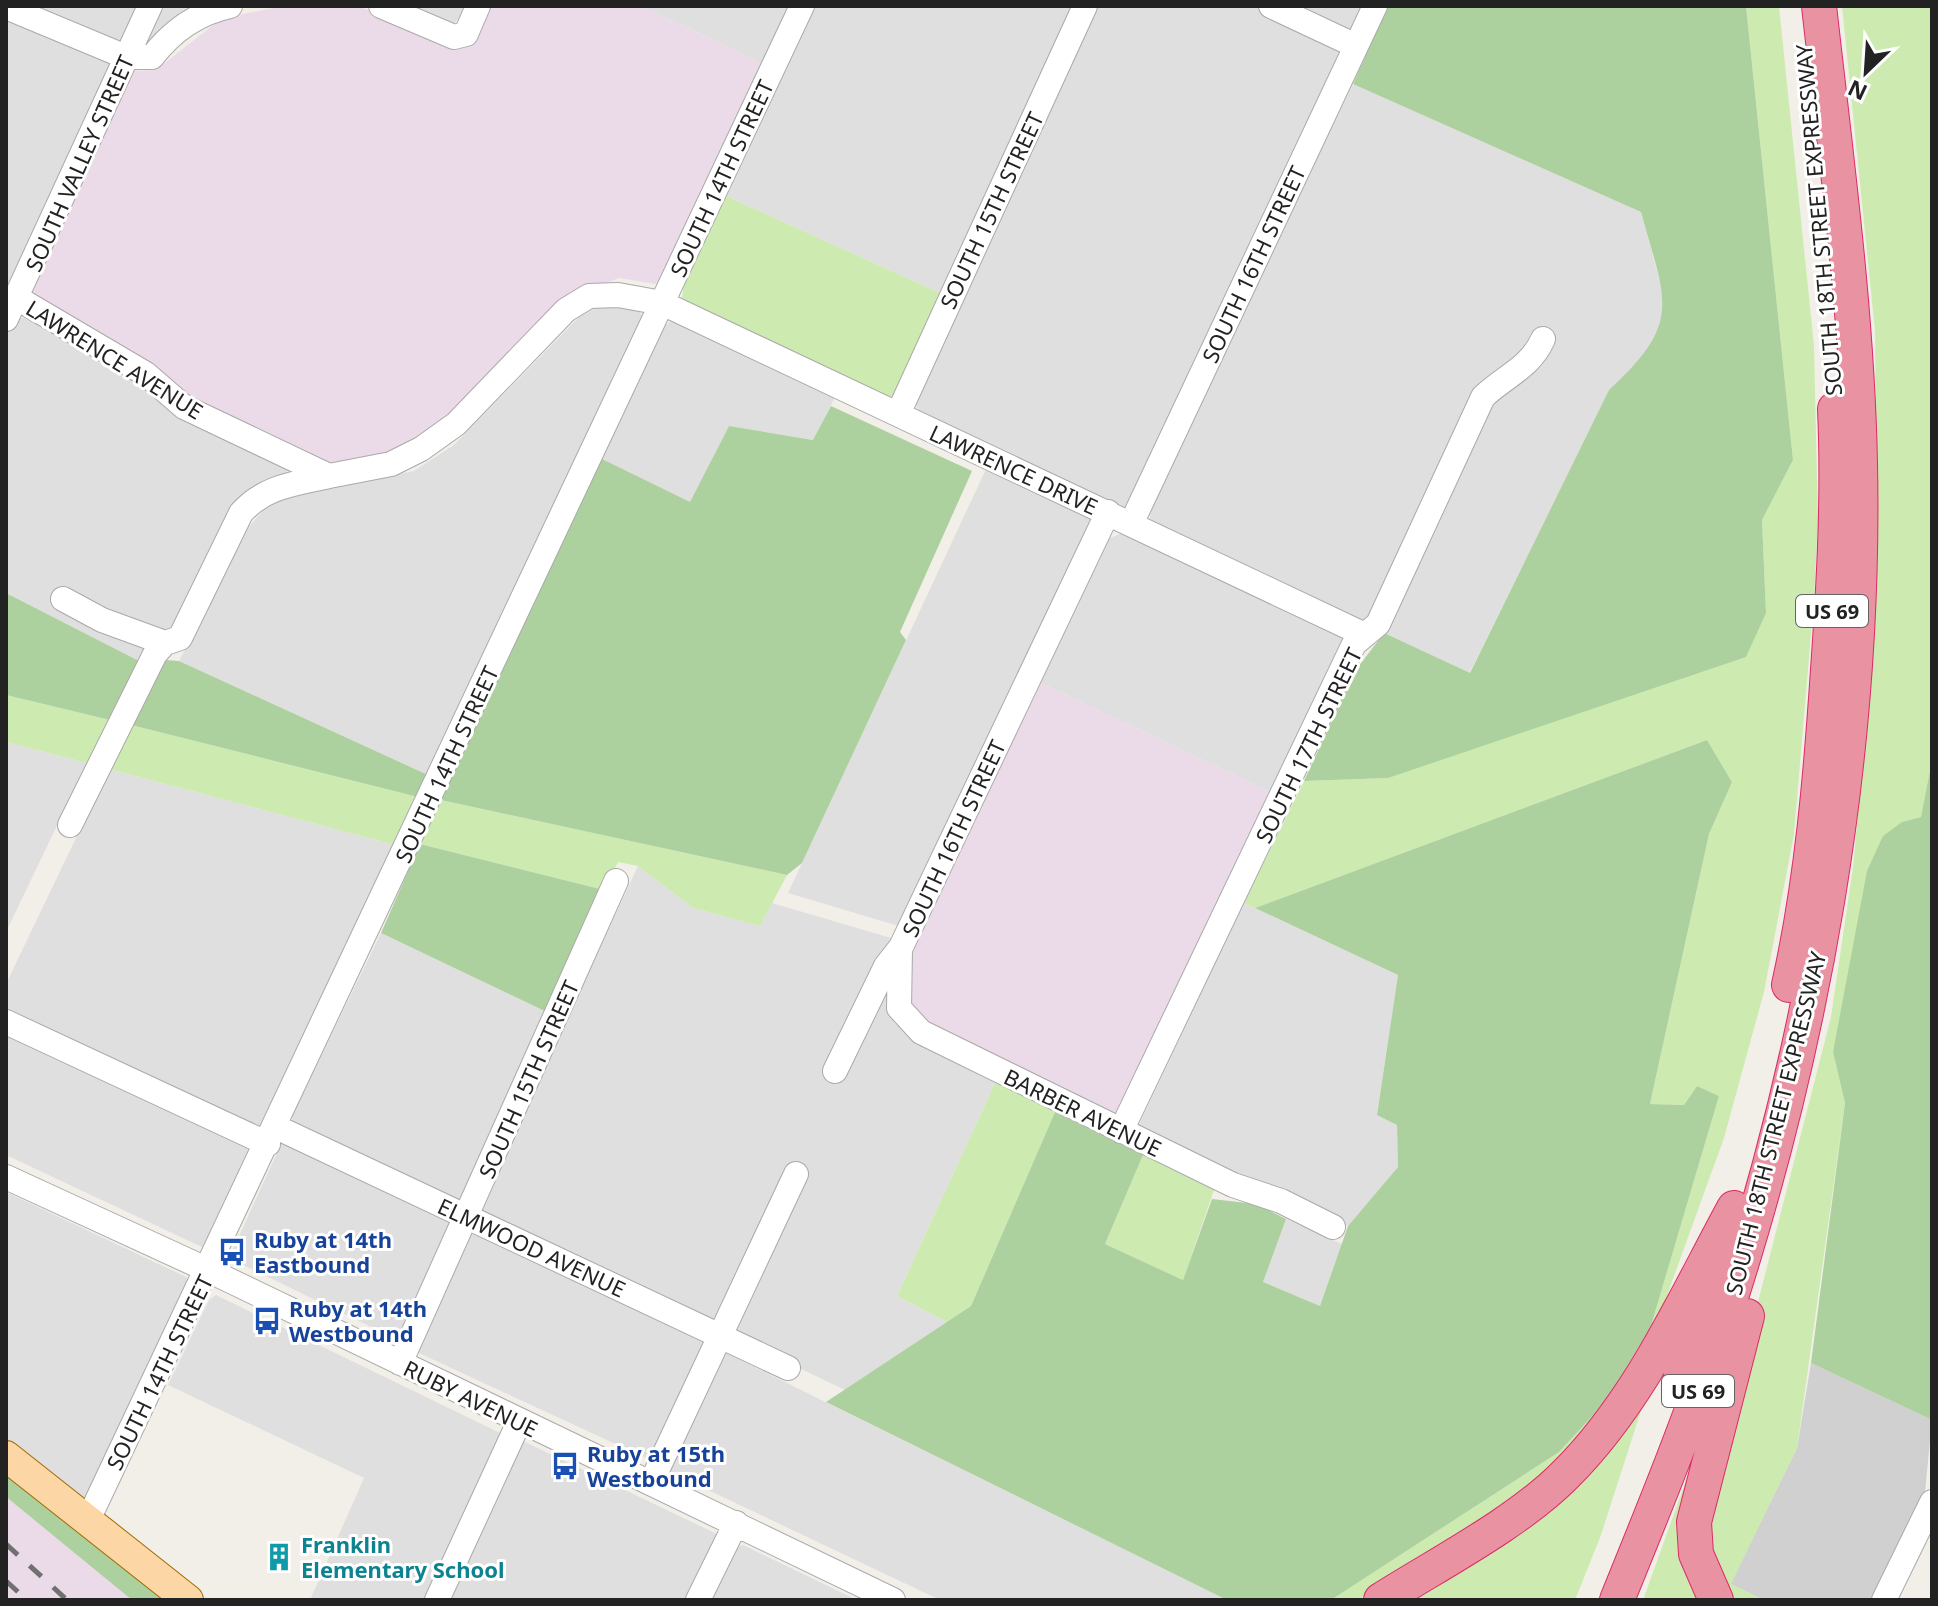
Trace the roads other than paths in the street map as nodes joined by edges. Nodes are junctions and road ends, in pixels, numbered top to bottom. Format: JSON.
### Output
{"nodes":[{"id":1,"x":150,"y":6,"type":"edge"},
{"id":2,"x":230,"y":6,"type":"edge"},
{"id":3,"x":381,"y":6,"type":"edge"},
{"id":4,"x":478,"y":6,"type":"edge"},
{"id":5,"x":802,"y":6,"type":"edge"},
{"id":6,"x":1085,"y":6,"type":"edge"},
{"id":7,"x":1271,"y":6,"type":"edge"},
{"id":8,"x":1375,"y":6,"type":"edge"},
{"id":9,"x":1798,"y":6,"type":"edge"},
{"id":10,"x":1819,"y":6,"type":"edge"},
{"id":11,"x":6,"y":7,"type":"edge"},
{"id":12,"x":1356,"y":46,"type":"junction"},
{"id":13,"x":126,"y":57,"type":"junction"},
{"id":14,"x":662,"y":303,"type":"junction"},
{"id":15,"x":12,"y":309,"type":"edge"},
{"id":16,"x":1543,"y":339,"type":"dead end"},
{"id":17,"x":898,"y":414,"type":"junction"},
{"id":18,"x":329,"y":476,"type":"junction"},
{"id":19,"x":1108,"y":512,"type":"junction"},
{"id":20,"x":1132,"y":522,"type":"junction"},
{"id":21,"x":63,"y":599,"type":"dead end"},
{"id":22,"x":1365,"y":635,"type":"junction"},
{"id":23,"x":165,"y":643,"type":"junction"},
{"id":24,"x":70,"y":825,"type":"dead end"},
{"id":25,"x":616,"y":881,"type":"dead end"},
{"id":26,"x":901,"y":947,"type":"junction"},
{"id":27,"x":6,"y":1022,"type":"edge"},
{"id":28,"x":835,"y":1071,"type":"dead end"},
{"id":29,"x":1121,"y":1131,"type":"junction"},
{"id":30,"x":272,"y":1135,"type":"junction"},
{"id":31,"x":796,"y":1174,"type":"dead end"},
{"id":32,"x":6,"y":1177,"type":"edge"},
{"id":33,"x":1765,"y":1177,"type":"junction"},
{"id":34,"x":1734,"y":1208,"type":"junction"},
{"id":35,"x":468,"y":1216,"type":"junction"},
{"id":36,"x":1333,"y":1227,"type":"dead end"},
{"id":37,"x":208,"y":1270,"type":"junction"},
{"id":38,"x":719,"y":1336,"type":"junction"},
{"id":39,"x":400,"y":1363,"type":"junction"},
{"id":40,"x":788,"y":1368,"type":"dead end"},
{"id":41,"x":519,"y":1422,"type":"junction"},
{"id":42,"x":6,"y":1456,"type":"edge"},
{"id":43,"x":651,"y":1483,"type":"junction"},
{"id":44,"x":1932,"y":1502,"type":"edge"},
{"id":45,"x":87,"y":1522,"type":"junction"},
{"id":46,"x":736,"y":1523,"type":"junction"},
{"id":47,"x":188,"y":1600,"type":"edge"},
{"id":48,"x":437,"y":1600,"type":"edge"},
{"id":49,"x":698,"y":1600,"type":"edge"},
{"id":50,"x":893,"y":1600,"type":"edge"},
{"id":51,"x":1381,"y":1600,"type":"edge"},
{"id":52,"x":1593,"y":1600,"type":"edge"},
{"id":53,"x":1617,"y":1600,"type":"edge"},
{"id":54,"x":1716,"y":1600,"type":"edge"},
{"id":55,"x":1884,"y":1600,"type":"edge"}],
"edges":[{"from":1,"to":13,"type":"street","name":"SOUTH VALLEY STREET"},
{"from":2,"to":13,"type":"street"},
{"from":3,"to":4,"type":"street"},
{"from":5,"to":14,"type":"street","name":"SOUTH 14TH STREET"},
{"from":6,"to":17,"type":"street","name":"SOUTH 15TH STREET"},
{"from":7,"to":12,"type":"street"},
{"from":8,"to":12,"type":"street","name":"SOUTH 16TH STREET"},
{"from":9,"to":34,"type":"highway","name":"SOUTH 18TH STREET EXPRESSWAY","number":"US 69"},
{"from":10,"to":33,"type":"highway","name":"SOUTH 18TH STREET EXPRESSWAY","number":"US 69"},
{"from":11,"to":13,"type":"street"},
{"from":12,"to":20,"type":"street","name":"SOUTH 16TH STREET"},
{"from":13,"to":15,"type":"street","name":"SOUTH VALLEY STREET"},
{"from":14,"to":17,"type":"street","name":"LAWRENCE DRIVE"},
{"from":14,"to":18,"type":"street"},
{"from":14,"to":30,"type":"street","name":"SOUTH 14TH STREET"},
{"from":15,"to":18,"type":"street","name":"LAWRENCE AVENUE"},
{"from":16,"to":22,"type":"street","name":"SOUTH 17TH STREET"},
{"from":17,"to":19,"type":"street","name":"LAWRENCE DRIVE"},
{"from":18,"to":23,"type":"street"},
{"from":19,"to":20,"type":"street","name":"LAWRENCE DRIVE"},
{"from":19,"to":26,"type":"street","name":"SOUTH 16TH STREET"},
{"from":20,"to":22,"type":"street","name":"LAWRENCE DRIVE"},
{"from":21,"to":23,"type":"street"},
{"from":22,"to":29,"type":"street","name":"SOUTH 17TH STREET"},
{"from":23,"to":24,"type":"street"},
{"from":25,"to":35,"type":"street","name":"SOUTH 15TH STREET"},
{"from":26,"to":28,"type":"street","name":"SOUTH 16TH STREET"},
{"from":26,"to":29,"type":"street","name":"BARBER AVENUE"},
{"from":27,"to":30,"type":"street","name":"ELMWOOD AVENUE"},
{"from":29,"to":36,"type":"street","name":"BARBER AVENUE"},
{"from":30,"to":35,"type":"street","name":"ELMWOOD AVENUE"},
{"from":30,"to":37,"type":"street","name":"SOUTH 14TH STREET"},
{"from":31,"to":38,"type":"street"},
{"from":32,"to":37,"type":"street","name":"RUBY AVENUE"},
{"from":33,"to":53,"type":"highway","name":"SOUTH 18TH STREET EXPRESSWAY","number":"US 69"},
{"from":33,"to":54,"type":"highway"},
{"from":34,"to":51,"type":"highway"},
{"from":34,"to":52,"type":"highway","name":"SOUTH 18TH STREET EXPRESSWAY","number":"US 69"},
{"from":35,"to":38,"type":"street","name":"ELMWOOD AVENUE"},
{"from":35,"to":39,"type":"street","name":"SOUTH 15TH STREET"},
{"from":37,"to":39,"type":"street","name":"RUBY AVENUE"},
{"from":37,"to":45,"type":"street","name":"SOUTH 14TH STREET"},
{"from":38,"to":40,"type":"street","name":"ELMWOOD AVENUE"},
{"from":38,"to":43,"type":"street"},
{"from":39,"to":41,"type":"street","name":"RUBY AVENUE"},
{"from":41,"to":43,"type":"street","name":"RUBY AVENUE"},
{"from":41,"to":48,"type":"street"},
{"from":42,"to":45,"type":"main road"},
{"from":43,"to":46,"type":"street","name":"RUBY AVENUE"},
{"from":44,"to":55,"type":"street"},
{"from":45,"to":47,"type":"main road"},
{"from":46,"to":49,"type":"street"},
{"from":46,"to":50,"type":"street","name":"RUBY AVENUE"}]}
